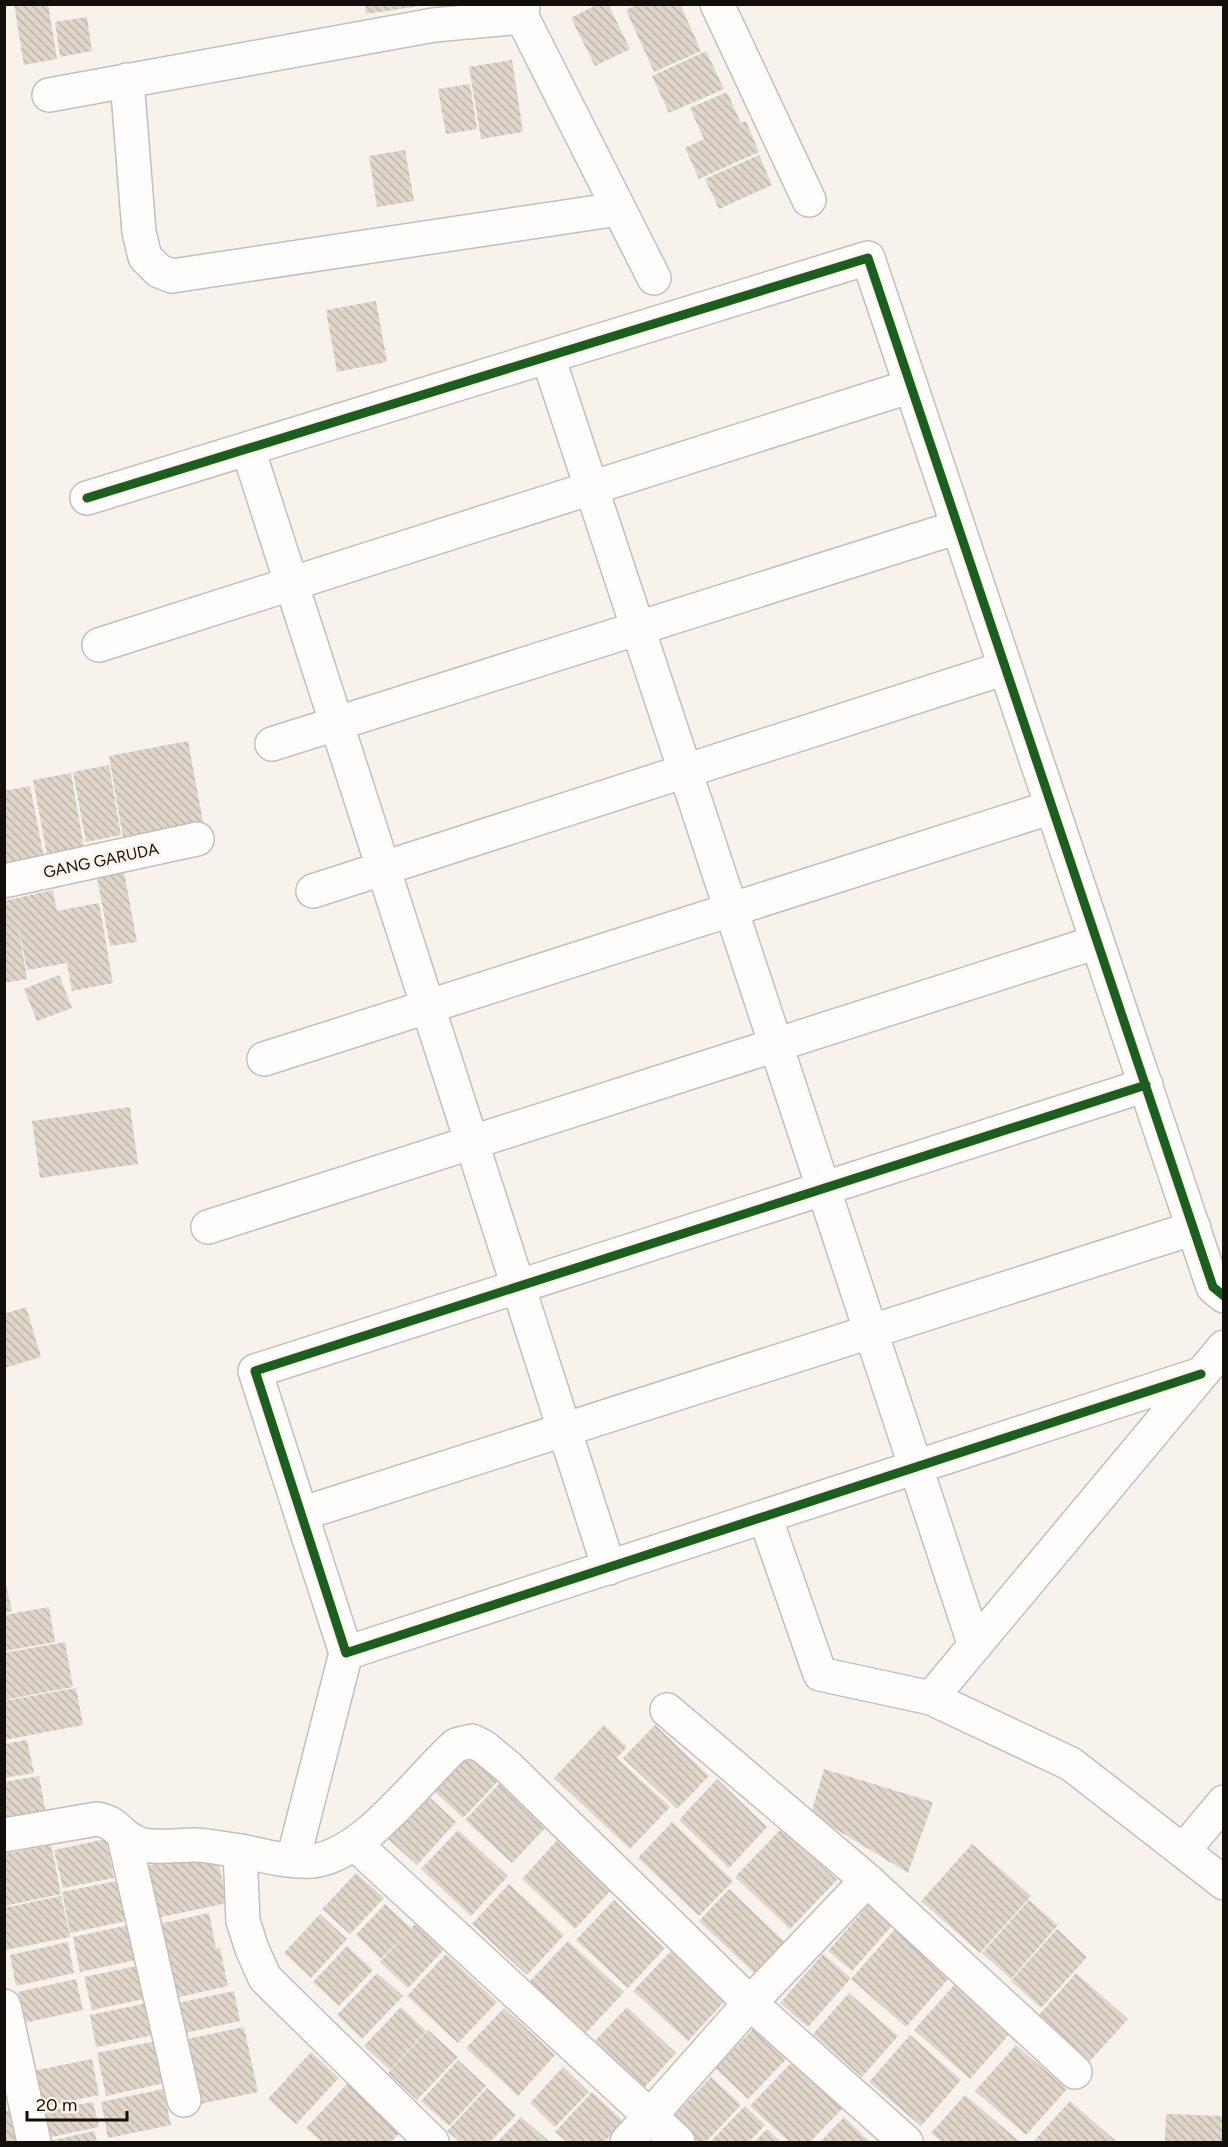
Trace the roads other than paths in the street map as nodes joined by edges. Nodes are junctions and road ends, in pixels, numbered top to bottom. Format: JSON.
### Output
{"nodes":[{"id":1,"x":717,"y":4,"type":"edge"},
{"id":2,"x":522,"y":11,"type":"edge"},
{"id":3,"x":128,"y":80,"type":"junction"},
{"id":4,"x":49,"y":95,"type":"dead end"},
{"id":5,"x":809,"y":200,"type":"dead end"},
{"id":6,"x":618,"y":209,"type":"junction"},
{"id":7,"x":654,"y":278,"type":"dead end"},
{"id":8,"x":548,"y":357,"type":"junction"},
{"id":9,"x":911,"y":386,"type":"junction"},
{"id":10,"x":248,"y":449,"type":"junction"},
{"id":11,"x":591,"y":488,"type":"junction"},
{"id":12,"x":87,"y":498,"type":"dead end"},
{"id":13,"x":958,"y":527,"type":"junction"},
{"id":14,"x":291,"y":584,"type":"junction"},
{"id":15,"x":637,"y":628,"type":"junction"},
{"id":16,"x":99,"y":645,"type":"dead end"},
{"id":17,"x":1005,"y":669,"type":"junction"},
{"id":18,"x":336,"y":724,"type":"junction"},
{"id":19,"x":272,"y":744,"type":"dead end"},
{"id":20,"x":685,"y":772,"type":"junction"},
{"id":21,"x":1052,"y":807,"type":"junction"},
{"id":22,"x":197,"y":839,"type":"dead end"},
{"id":23,"x":383,"y":868,"type":"junction"},
{"id":24,"x":4,"y":881,"type":"edge"},
{"id":25,"x":313,"y":891,"type":"dead end"},
{"id":26,"x":731,"y":909,"type":"junction"},
{"id":27,"x":1097,"y":942,"type":"junction"},
{"id":28,"x":428,"y":1006,"type":"junction"},
{"id":29,"x":776,"y":1045,"type":"junction"},
{"id":30,"x":264,"y":1059,"type":"dead end"},
{"id":31,"x":1146,"y":1085,"type":"junction"},
{"id":32,"x":471,"y":1143,"type":"junction"},
{"id":33,"x":823,"y":1188,"type":"junction"},
{"id":34,"x":208,"y":1227,"type":"dead end"},
{"id":35,"x":1194,"y":1228,"type":"junction"},
{"id":36,"x":518,"y":1286,"type":"junction"},
{"id":37,"x":1224,"y":1296,"type":"edge"},
{"id":38,"x":870,"y":1331,"type":"junction"},
{"id":39,"x":1224,"y":1347,"type":"edge"},
{"id":40,"x":1201,"y":1374,"type":"junction"},
{"id":41,"x":564,"y":1429,"type":"junction"},
{"id":42,"x":916,"y":1468,"type":"junction"},
{"id":43,"x":301,"y":1514,"type":"junction"},
{"id":44,"x":765,"y":1518,"type":"junction"},
{"id":45,"x":609,"y":1568,"type":"junction"},
{"id":46,"x":975,"y":1646,"type":"junction"},
{"id":47,"x":346,"y":1653,"type":"junction"},
{"id":48,"x":931,"y":1698,"type":"junction"},
{"id":49,"x":667,"y":1710,"type":"dead end"},
{"id":50,"x":1224,"y":1802,"type":"edge"},
{"id":51,"x":4,"y":1835,"type":"edge"},
{"id":52,"x":124,"y":1838,"type":"junction"},
{"id":53,"x":356,"y":1844,"type":"junction"},
{"id":54,"x":240,"y":1851,"type":"junction"},
{"id":55,"x":1183,"y":1851,"type":"junction"},
{"id":56,"x":292,"y":1860,"type":"junction"},
{"id":57,"x":867,"y":1880,"type":"junction"},
{"id":58,"x":1224,"y":1883,"type":"edge"},
{"id":59,"x":750,"y":2002,"type":"junction"},
{"id":60,"x":4,"y":2006,"type":"edge"},
{"id":61,"x":1075,"y":2072,"type":"dead end"},
{"id":62,"x":184,"y":2100,"type":"dead end"},
{"id":63,"x":650,"y":2117,"type":"junction"},
{"id":64,"x":34,"y":2142,"type":"edge"},
{"id":65,"x":432,"y":2142,"type":"edge"},
{"id":66,"x":627,"y":2142,"type":"edge"},
{"id":67,"x":678,"y":2142,"type":"edge"},
{"id":68,"x":906,"y":2142,"type":"edge"}],
"edges":[{"from":1,"to":5,"type":"street"},
{"from":2,"to":3,"type":"street"},
{"from":2,"to":6,"type":"street"},
{"from":3,"to":4,"type":"street"},
{"from":3,"to":6,"type":"street"},
{"from":6,"to":7,"type":"street"},
{"from":8,"to":9,"type":"street"},
{"from":8,"to":10,"type":"street"},
{"from":8,"to":11,"type":"street"},
{"from":9,"to":11,"type":"street"},
{"from":9,"to":13,"type":"street"},
{"from":10,"to":12,"type":"street"},
{"from":10,"to":14,"type":"street"},
{"from":11,"to":14,"type":"street"},
{"from":11,"to":15,"type":"street"},
{"from":13,"to":15,"type":"street"},
{"from":13,"to":17,"type":"street"},
{"from":14,"to":16,"type":"street"},
{"from":14,"to":18,"type":"street"},
{"from":15,"to":18,"type":"street"},
{"from":15,"to":20,"type":"street"},
{"from":17,"to":20,"type":"street"},
{"from":17,"to":21,"type":"street"},
{"from":18,"to":19,"type":"street"},
{"from":18,"to":23,"type":"street"},
{"from":20,"to":23,"type":"street"},
{"from":20,"to":26,"type":"street"},
{"from":21,"to":26,"type":"street"},
{"from":21,"to":27,"type":"street"},
{"from":22,"to":24,"type":"street","name":"GANG GARUDA"},
{"from":23,"to":25,"type":"street"},
{"from":23,"to":28,"type":"street"},
{"from":26,"to":28,"type":"street"},
{"from":26,"to":29,"type":"street"},
{"from":27,"to":29,"type":"street"},
{"from":27,"to":31,"type":"street"},
{"from":28,"to":30,"type":"street"},
{"from":28,"to":32,"type":"street"},
{"from":29,"to":32,"type":"street"},
{"from":29,"to":33,"type":"street"},
{"from":31,"to":33,"type":"street"},
{"from":31,"to":35,"type":"street"},
{"from":32,"to":34,"type":"street"},
{"from":32,"to":36,"type":"street"},
{"from":33,"to":36,"type":"street"},
{"from":33,"to":38,"type":"street"},
{"from":35,"to":37,"type":"street"},
{"from":35,"to":38,"type":"street"},
{"from":36,"to":41,"type":"street"},
{"from":36,"to":43,"type":"street"},
{"from":38,"to":41,"type":"street"},
{"from":38,"to":42,"type":"street"},
{"from":39,"to":40,"type":"street"},
{"from":40,"to":42,"type":"street"},
{"from":40,"to":46,"type":"street"},
{"from":41,"to":43,"type":"street"},
{"from":41,"to":45,"type":"street"},
{"from":42,"to":44,"type":"street"},
{"from":42,"to":46,"type":"street"},
{"from":43,"to":47,"type":"street"},
{"from":44,"to":45,"type":"street"},
{"from":44,"to":48,"type":"street"},
{"from":45,"to":47,"type":"street"},
{"from":46,"to":48,"type":"street"},
{"from":47,"to":56,"type":"street"},
{"from":48,"to":55,"type":"street"},
{"from":49,"to":57,"type":"street"},
{"from":50,"to":55,"type":"street"},
{"from":51,"to":52,"type":"street"},
{"from":52,"to":54,"type":"street"},
{"from":52,"to":62,"type":"street"},
{"from":53,"to":56,"type":"street"},
{"from":53,"to":59,"type":"street"},
{"from":53,"to":63,"type":"street"},
{"from":54,"to":56,"type":"street"},
{"from":54,"to":65,"type":"street"},
{"from":55,"to":58,"type":"street"},
{"from":57,"to":59,"type":"street"},
{"from":57,"to":61,"type":"street"},
{"from":59,"to":63,"type":"street"},
{"from":59,"to":68,"type":"street"},
{"from":60,"to":64,"type":"street"},
{"from":63,"to":66,"type":"street"},
{"from":63,"to":67,"type":"street"}]}
